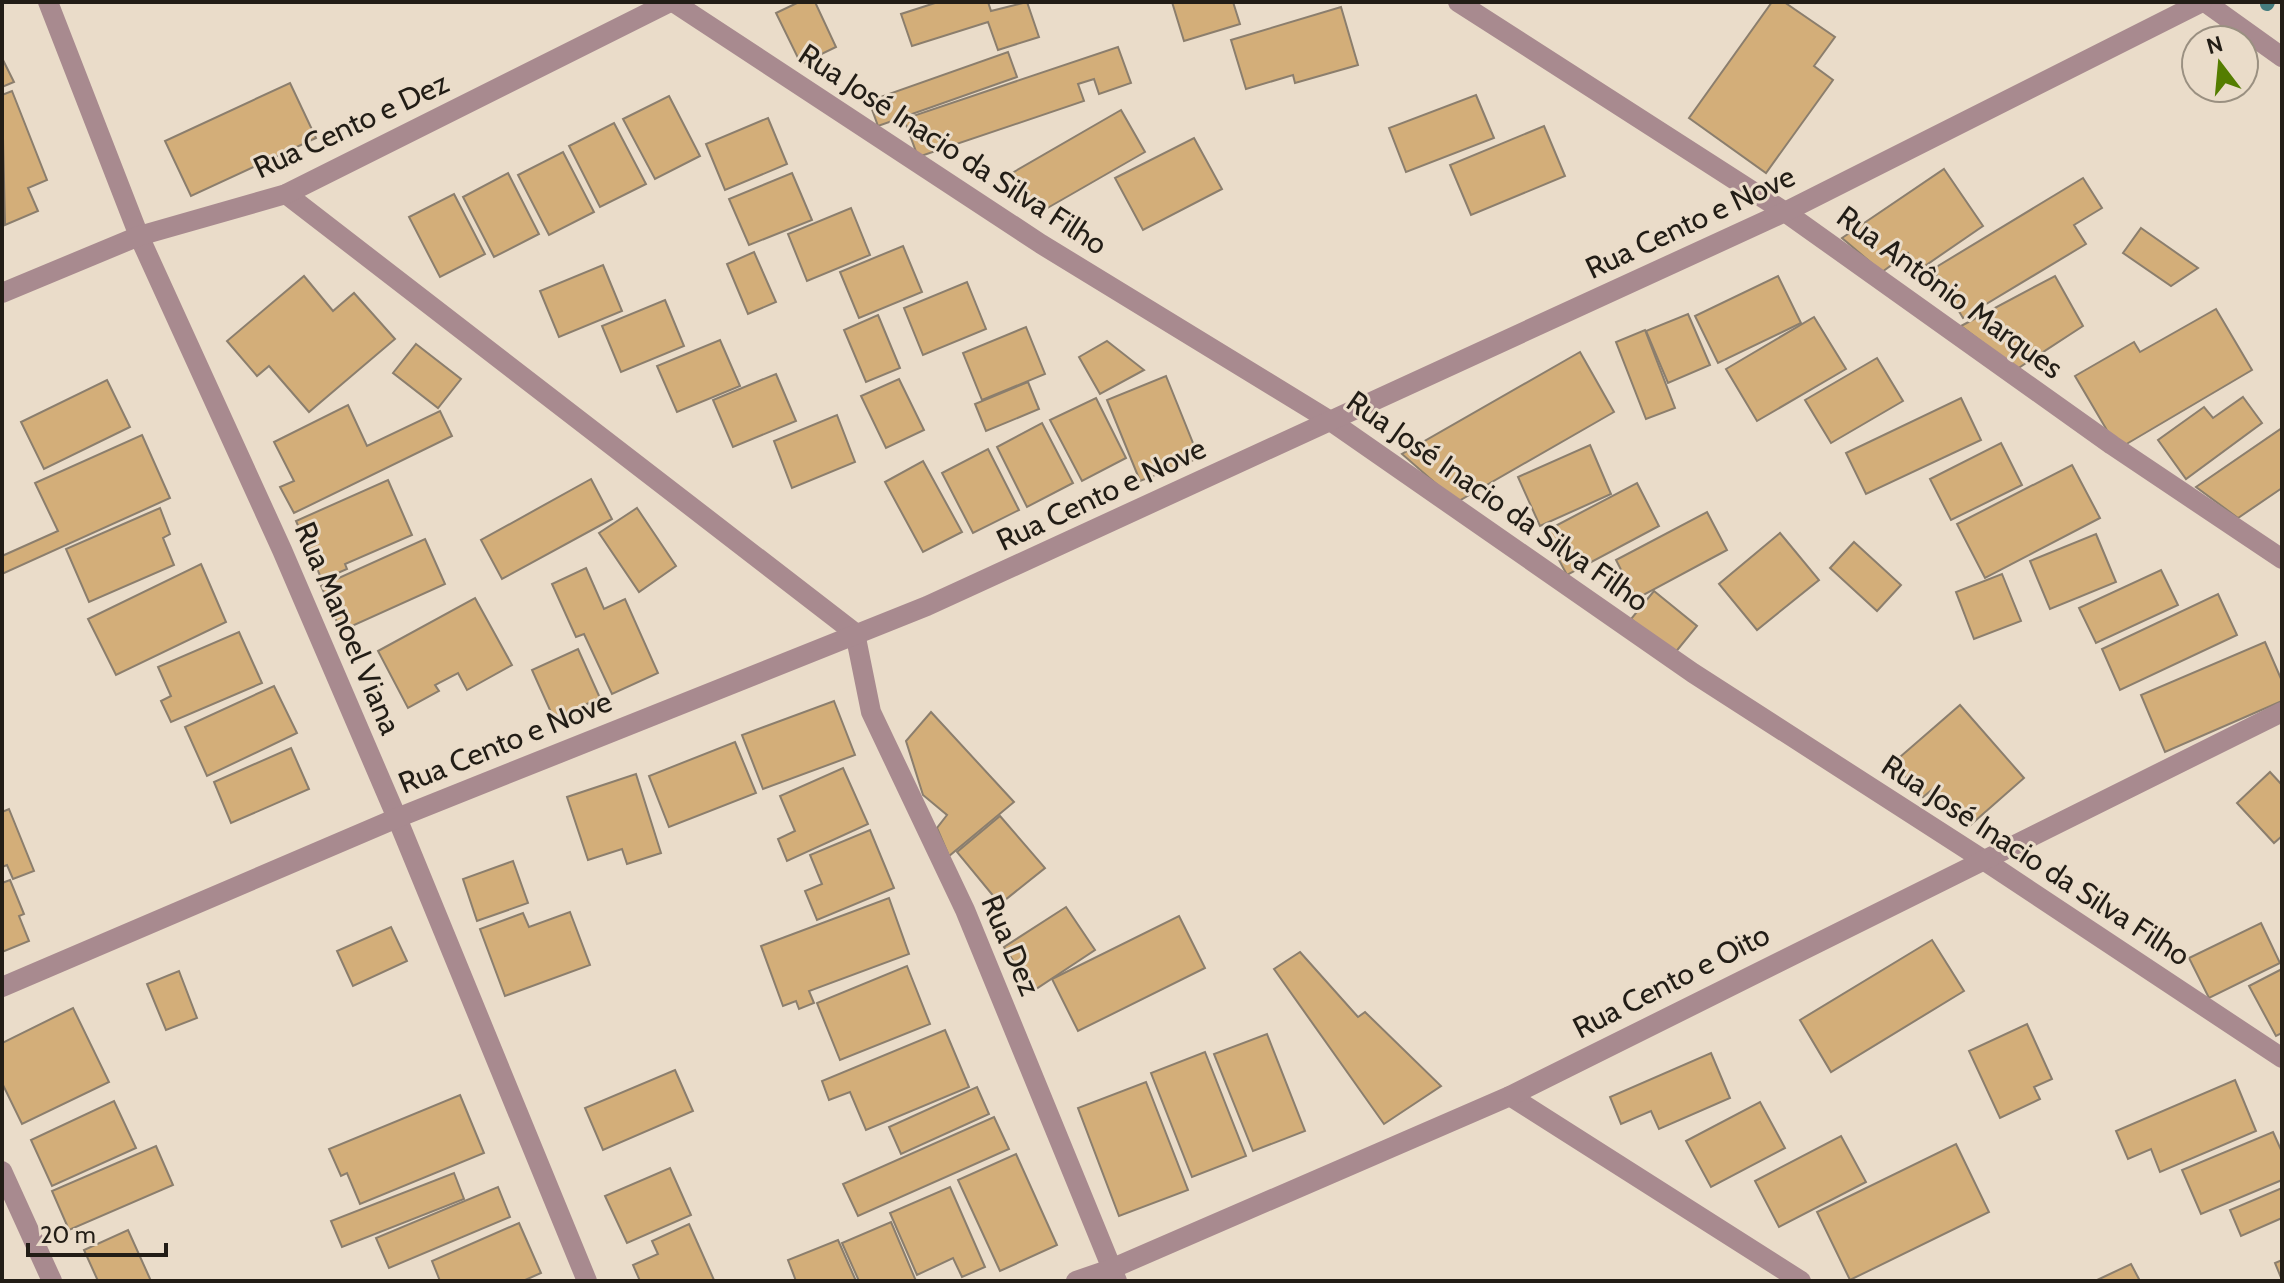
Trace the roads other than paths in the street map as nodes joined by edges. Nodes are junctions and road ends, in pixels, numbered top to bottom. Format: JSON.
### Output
{"nodes":[{"id":1,"x":48,"y":2,"type":"edge"},
{"id":2,"x":672,"y":2,"type":"edge"},
{"id":3,"x":1458,"y":2,"type":"edge"},
{"id":4,"x":2203,"y":2,"type":"edge"},
{"id":5,"x":2282,"y":57,"type":"edge"},
{"id":6,"x":286,"y":194,"type":"junction"},
{"id":7,"x":1785,"y":212,"type":"junction"},
{"id":8,"x":139,"y":236,"type":"junction"},
{"id":9,"x":2,"y":293,"type":"edge"},
{"id":10,"x":1332,"y":422,"type":"junction"},
{"id":11,"x":2282,"y":559,"type":"edge"},
{"id":12,"x":855,"y":633,"type":"junction"},
{"id":13,"x":2282,"y":712,"type":"edge"},
{"id":14,"x":397,"y":818,"type":"junction"},
{"id":15,"x":1982,"y":859,"type":"junction"},
{"id":16,"x":2,"y":987,"type":"edge"},
{"id":17,"x":2282,"y":1058,"type":"edge"},
{"id":18,"x":1510,"y":1096,"type":"junction"},
{"id":19,"x":2,"y":1171,"type":"edge"},
{"id":20,"x":1114,"y":1275,"type":"edge"},
{"id":21,"x":52,"y":1281,"type":"edge"},
{"id":22,"x":587,"y":1281,"type":"edge"},
{"id":23,"x":1076,"y":1281,"type":"edge"},
{"id":24,"x":1801,"y":1281,"type":"edge"}],
"edges":[{"from":1,"to":8,"type":"street","name":"Rua Manoel Viana"},
{"from":2,"to":6,"type":"street","name":"Rua Cento e Dez"},
{"from":2,"to":10,"type":"street","name":"Rua José Inacio da Silva Filho"},
{"from":3,"to":7,"type":"street","name":"Rua Antônio Marques"},
{"from":4,"to":5,"type":"street"},
{"from":4,"to":7,"type":"street","name":"Rua Cento e Nove"},
{"from":6,"to":8,"type":"street","name":"Rua Cento e Dez"},
{"from":6,"to":12,"type":"street"},
{"from":7,"to":10,"type":"street","name":"Rua Cento e Nove"},
{"from":7,"to":11,"type":"street","name":"Rua Antônio Marques"},
{"from":8,"to":9,"type":"street","name":"Rua Cento e Dez"},
{"from":8,"to":14,"type":"street","name":"Rua Manoel Viana"},
{"from":10,"to":12,"type":"street","name":"Rua Cento e Nove"},
{"from":10,"to":15,"type":"street","name":"Rua José Inacio da Silva Filho"},
{"from":12,"to":14,"type":"street","name":"Rua Cento e Nove"},
{"from":12,"to":20,"type":"street","name":"Rua Dez"},
{"from":13,"to":15,"type":"street","name":"Rua Cento e Oito"},
{"from":14,"to":16,"type":"street","name":"Rua Cento e Nove"},
{"from":14,"to":22,"type":"street","name":"Rua Manoel Viana"},
{"from":15,"to":17,"type":"street","name":"Rua José Inacio da Silva Filho"},
{"from":15,"to":18,"type":"street","name":"Rua Cento e Oito"},
{"from":18,"to":20,"type":"street","name":"Rua Cento e Oito"},
{"from":18,"to":24,"type":"street"},
{"from":19,"to":21,"type":"street"},
{"from":20,"to":23,"type":"street","name":"Rua Cento e Oito"}]}
